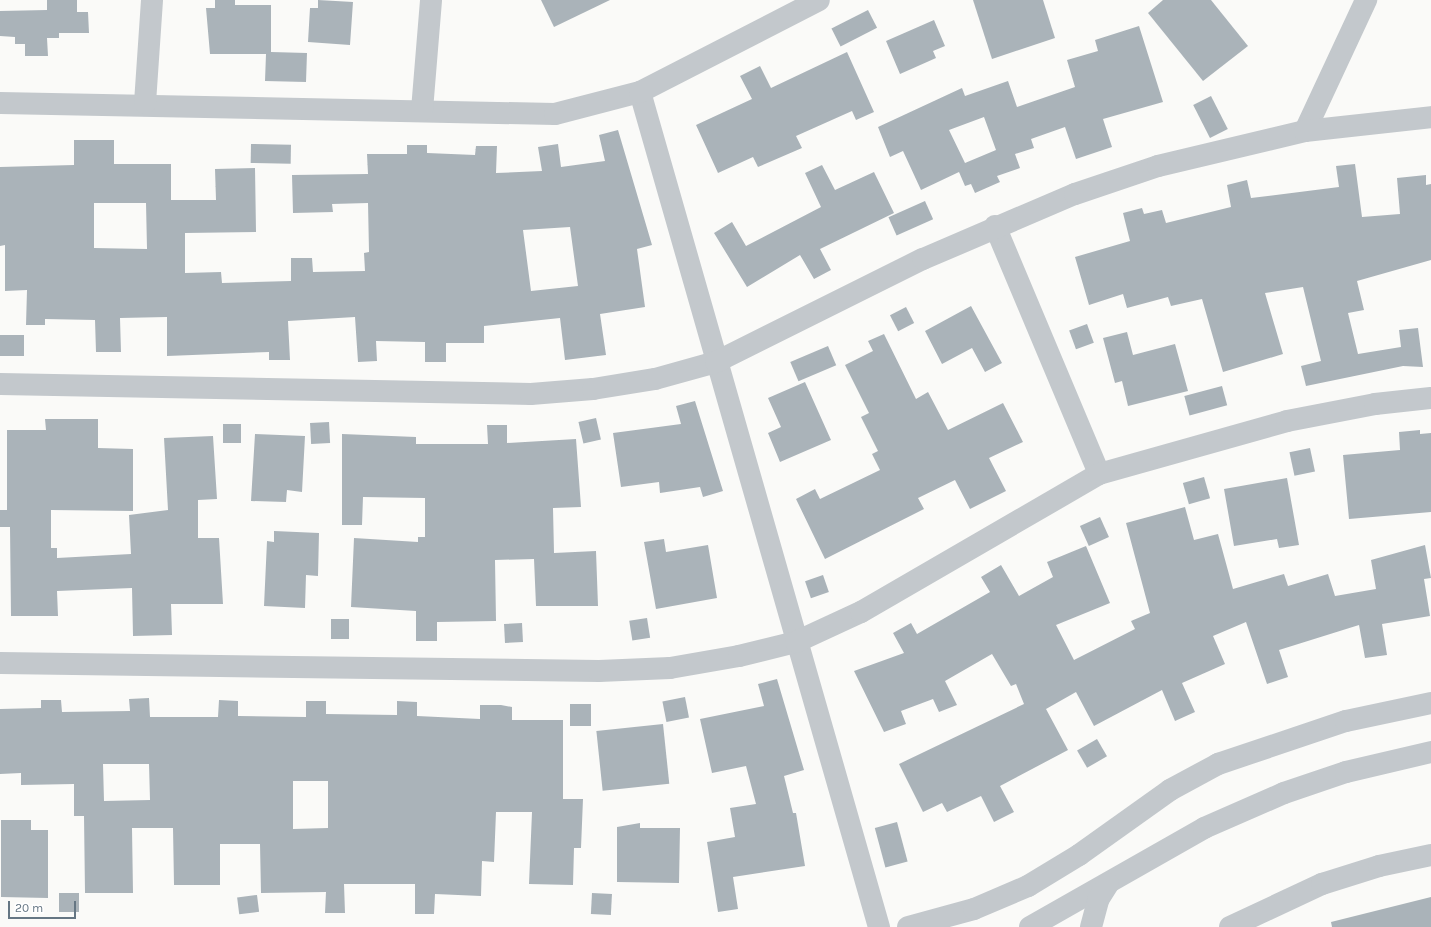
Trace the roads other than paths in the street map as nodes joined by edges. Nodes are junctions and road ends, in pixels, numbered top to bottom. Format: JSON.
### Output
{"nodes":[{"id":1,"x":152,"y":0,"type":"edge"},
{"id":2,"x":431,"y":0,"type":"edge"},
{"id":3,"x":819,"y":0,"type":"edge"},
{"id":4,"x":1366,"y":0,"type":"edge"},
{"id":5,"x":640,"y":92,"type":"junction"},
{"id":6,"x":0,"y":103,"type":"edge"},
{"id":7,"x":145,"y":103,"type":"junction"},
{"id":8,"x":422,"y":110,"type":"junction"},
{"id":9,"x":1431,"y":117,"type":"edge"},
{"id":10,"x":1305,"y":131,"type":"junction"},
{"id":11,"x":995,"y":226,"type":"junction"},
{"id":12,"x":716,"y":362,"type":"junction"},
{"id":13,"x":0,"y":384,"type":"edge"},
{"id":14,"x":1431,"y":398,"type":"edge"},
{"id":15,"x":1099,"y":474,"type":"junction"},
{"id":16,"x":796,"y":642,"type":"junction"},
{"id":17,"x":0,"y":663,"type":"edge"},
{"id":18,"x":1431,"y":703,"type":"edge"},
{"id":19,"x":1431,"y":752,"type":"edge"},
{"id":20,"x":1431,"y":855,"type":"edge"},
{"id":21,"x":1108,"y":884,"type":"junction"},
{"id":22,"x":879,"y":927,"type":"edge"},
{"id":23,"x":908,"y":927,"type":"edge"},
{"id":24,"x":1030,"y":927,"type":"edge"},
{"id":25,"x":1091,"y":927,"type":"edge"},
{"id":26,"x":1230,"y":927,"type":"edge"}],
"edges":[{"from":1,"to":7,"type":"street"},
{"from":2,"to":8,"type":"street"},
{"from":3,"to":5,"type":"street"},
{"from":4,"to":10,"type":"street"},
{"from":5,"to":8,"type":"street"},
{"from":5,"to":12,"type":"street"},
{"from":6,"to":7,"type":"street"},
{"from":7,"to":8,"type":"street"},
{"from":9,"to":10,"type":"street"},
{"from":10,"to":11,"type":"street"},
{"from":11,"to":12,"type":"street"},
{"from":11,"to":15,"type":"street"},
{"from":12,"to":13,"type":"street"},
{"from":12,"to":16,"type":"street"},
{"from":14,"to":15,"type":"street"},
{"from":15,"to":16,"type":"street"},
{"from":16,"to":17,"type":"street"},
{"from":16,"to":22,"type":"street"},
{"from":18,"to":23,"type":"street"},
{"from":19,"to":21,"type":"street"},
{"from":20,"to":26,"type":"street"},
{"from":21,"to":24,"type":"street"},
{"from":21,"to":25,"type":"street"}]}
